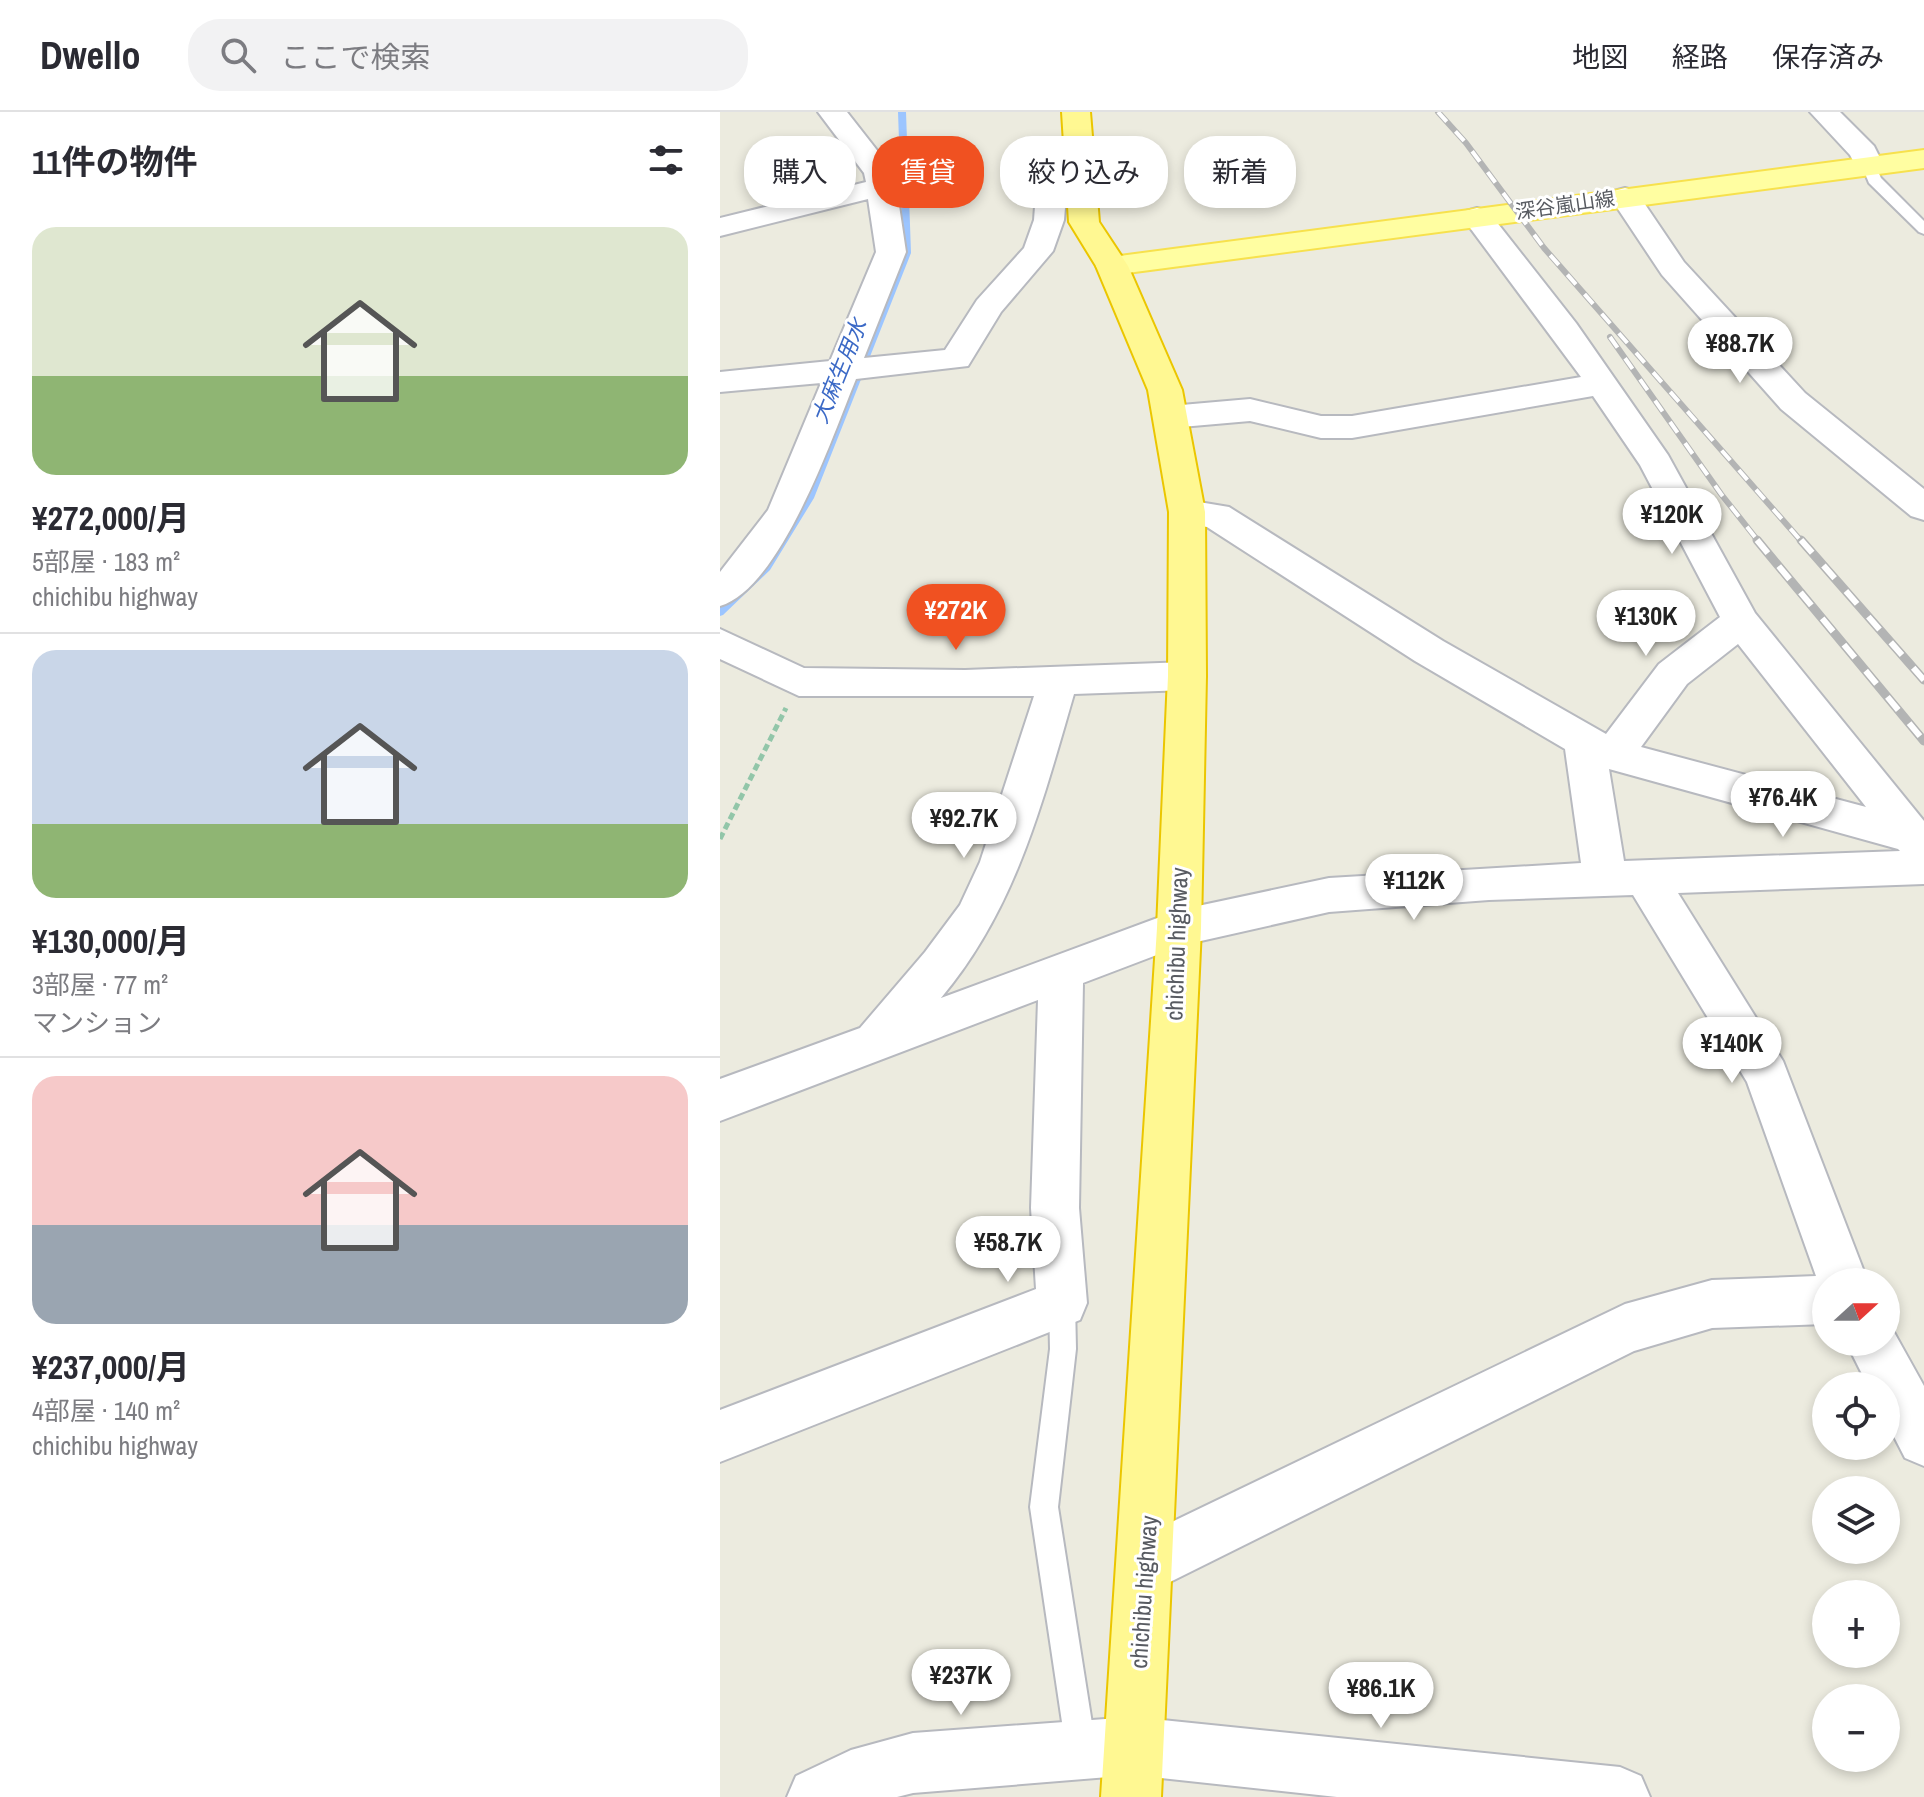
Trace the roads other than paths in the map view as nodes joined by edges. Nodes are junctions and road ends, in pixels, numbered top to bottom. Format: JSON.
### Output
{"nodes":[{"id":1,"x":832,"y":112,"type":"edge"},
{"id":2,"x":1076,"y":112,"type":"edge"},
{"id":3,"x":1824,"y":112,"type":"edge"},
{"id":4,"x":1077,"y":136,"type":"edge"},
{"id":5,"x":1924,"y":159,"type":"edge"},
{"id":6,"x":872,"y":163,"type":"edge"},
{"id":7,"x":1869,"y":166,"type":"junction"},
{"id":8,"x":872,"y":189,"type":"edge"},
{"id":9,"x":1625,"y":197,"type":"junction"},
{"id":10,"x":884,"y":208,"type":"edge"},
{"id":11,"x":1050,"y":208,"type":"edge"},
{"id":12,"x":1083,"y":208,"type":"edge"},
{"id":13,"x":1477,"y":217,"type":"junction"},
{"id":14,"x":720,"y":227,"type":"edge"},
{"id":15,"x":1924,"y":229,"type":"edge"},
{"id":16,"x":1112,"y":266,"type":"junction"},
{"id":17,"x":842,"y":371,"type":"junction"},
{"id":18,"x":720,"y":382,"type":"edge"},
{"id":19,"x":1602,"y":384,"type":"junction"},
{"id":20,"x":1170,"y":417,"type":"junction"},
{"id":21,"x":1924,"y":508,"type":"edge"},
{"id":22,"x":1187,"y":512,"type":"junction"},
{"id":23,"x":720,"y":593,"type":"edge"},
{"id":24,"x":1741,"y":621,"type":"junction"},
{"id":25,"x":720,"y":643,"type":"edge"},
{"id":26,"x":1187,"y":676,"type":"junction"},
{"id":27,"x":1058,"y":681,"type":"junction"},
{"id":28,"x":1599,"y":748,"type":"junction"},
{"id":29,"x":1920,"y":852,"type":"edge"},
{"id":30,"x":1625,"y":878,"type":"junction"},
{"id":31,"x":1179,"y":928,"type":"junction"},
{"id":32,"x":1061,"y":973,"type":"junction"},
{"id":33,"x":874,"y":1043,"type":"junction"},
{"id":34,"x":720,"y":1100,"type":"edge"},
{"id":35,"x":1838,"y":1268,"type":"edge"},
{"id":36,"x":1812,"y":1300,"type":"edge"},
{"id":37,"x":1062,"y":1303,"type":"junction"},
{"id":38,"x":1880,"y":1356,"type":"edge"},
{"id":39,"x":720,"y":1436,"type":"edge"},
{"id":40,"x":1924,"y":1439,"type":"edge"},
{"id":41,"x":1146,"y":1564,"type":"junction"},
{"id":42,"x":1115,"y":1764,"type":"edge"},
{"id":43,"x":1584,"y":1795,"type":"edge"},
{"id":44,"x":817,"y":1797,"type":"edge"}],
"edges":[{"from":1,"to":6,"type":"street"},
{"from":2,"to":4,"type":"highway","name":"chichibu highway"},
{"from":3,"to":7,"type":"street"},
{"from":5,"to":7,"type":"main road","name":"深谷嵐山線"},
{"from":7,"to":9,"type":"main road","name":"深谷嵐山線"},
{"from":7,"to":15,"type":"lane"},
{"from":8,"to":14,"type":"street"},
{"from":9,"to":13,"type":"main road","name":"深谷嵐山線"},
{"from":9,"to":21,"type":"street"},
{"from":10,"to":17,"type":"street"},
{"from":11,"to":17,"type":"street"},
{"from":12,"to":16,"type":"highway","name":"chichibu highway"},
{"from":13,"to":16,"type":"main road","name":"深谷嵐山線"},
{"from":13,"to":19,"type":"street"},
{"from":16,"to":20,"type":"highway","name":"chichibu highway"},
{"from":17,"to":18,"type":"street"},
{"from":17,"to":23,"type":"street"},
{"from":19,"to":20,"type":"street"},
{"from":19,"to":24,"type":"street"},
{"from":20,"to":22,"type":"highway","name":"chichibu highway"},
{"from":22,"to":26,"type":"highway","name":"chichibu highway"},
{"from":22,"to":28,"type":"street"},
{"from":24,"to":28,"type":"street"},
{"from":24,"to":29,"type":"street"},
{"from":25,"to":27,"type":"street"},
{"from":26,"to":27,"type":"street"},
{"from":26,"to":31,"type":"highway","name":"chichibu highway"},
{"from":27,"to":33,"type":"street"},
{"from":28,"to":29,"type":"street"},
{"from":28,"to":30,"type":"street"},
{"from":29,"to":30,"type":"street"},
{"from":30,"to":31,"type":"street"},
{"from":30,"to":35,"type":"street"},
{"from":31,"to":32,"type":"street"},
{"from":31,"to":41,"type":"highway","name":"chichibu highway"},
{"from":32,"to":33,"type":"street"},
{"from":32,"to":37,"type":"street"},
{"from":33,"to":34,"type":"street"},
{"from":36,"to":41,"type":"street"},
{"from":37,"to":39,"type":"street"},
{"from":37,"to":42,"type":"lane"},
{"from":38,"to":40,"type":"street"},
{"from":41,"to":42,"type":"highway","name":"chichibu highway"},
{"from":42,"to":43,"type":"street"},
{"from":42,"to":44,"type":"street"}]}
